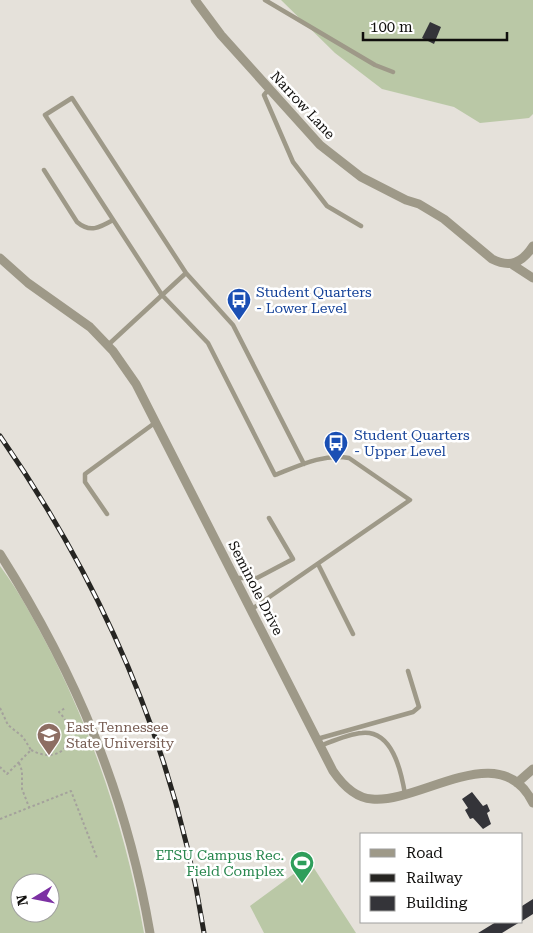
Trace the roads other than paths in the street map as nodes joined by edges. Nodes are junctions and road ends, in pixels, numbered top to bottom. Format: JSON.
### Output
{"nodes":[{"id":1,"x":194,"y":0,"type":"edge"},
{"id":2,"x":265,"y":0,"type":"edge"},
{"id":3,"x":393,"y":72,"type":"dead end"},
{"id":4,"x":269,"y":89,"type":"junction"},
{"id":5,"x":44,"y":170,"type":"dead end"},
{"id":6,"x":113,"y":220,"type":"junction"},
{"id":7,"x":361,"y":226,"type":"dead end"},
{"id":8,"x":533,"y":246,"type":"edge"},
{"id":9,"x":0,"y":258,"type":"edge"},
{"id":10,"x":512,"y":265,"type":"junction"},
{"id":11,"x":186,"y":273,"type":"junction"},
{"id":12,"x":533,"y":278,"type":"edge"},
{"id":13,"x":162,"y":295,"type":"junction"},
{"id":14,"x":108,"y":345,"type":"junction"},
{"id":15,"x":157,"y":421,"type":"junction"},
{"id":16,"x":304,"y":464,"type":"junction"},
{"id":17,"x":107,"y":514,"type":"dead end"},
{"id":18,"x":269,"y":518,"type":"dead end"},
{"id":19,"x":0,"y":554,"type":"edge"},
{"id":20,"x":318,"y":564,"type":"junction"},
{"id":21,"x":236,"y":578,"type":"junction"},
{"id":22,"x":252,"y":609,"type":"junction"},
{"id":23,"x":353,"y":634,"type":"dead end"},
{"id":24,"x":408,"y":671,"type":"dead end"},
{"id":25,"x":318,"y":742,"type":"junction"},
{"id":26,"x":533,"y":769,"type":"edge"},
{"id":27,"x":516,"y":784,"type":"junction"},
{"id":28,"x":405,"y":794,"type":"junction"},
{"id":29,"x":533,"y":803,"type":"edge"},
{"id":30,"x":150,"y":933,"type":"edge"}],
"edges":[{"from":1,"to":4,"type":"street","name":"Narrow Lane"},
{"from":2,"to":3,"type":"lane"},
{"from":4,"to":7,"type":"lane"},
{"from":4,"to":10,"type":"street","name":"Narrow Lane"},
{"from":5,"to":6,"type":"lane"},
{"from":6,"to":11,"type":"lane"},
{"from":6,"to":13,"type":"lane"},
{"from":8,"to":10,"type":"street"},
{"from":9,"to":14,"type":"street","name":"Seminole Drive"},
{"from":10,"to":12,"type":"street","name":"Narrow Lane"},
{"from":11,"to":13,"type":"lane"},
{"from":11,"to":16,"type":"lane"},
{"from":13,"to":14,"type":"lane"},
{"from":13,"to":16,"type":"lane"},
{"from":14,"to":15,"type":"street","name":"Seminole Drive"},
{"from":15,"to":17,"type":"lane"},
{"from":15,"to":21,"type":"street","name":"Seminole Drive"},
{"from":16,"to":20,"type":"lane"},
{"from":18,"to":21,"type":"lane"},
{"from":19,"to":30,"type":"street"},
{"from":20,"to":22,"type":"lane"},
{"from":20,"to":23,"type":"lane"},
{"from":21,"to":22,"type":"street","name":"Seminole Drive"},
{"from":22,"to":25,"type":"street","name":"Seminole Drive"},
{"from":24,"to":25,"type":"lane"},
{"from":25,"to":28,"type":"street","name":"Seminole Drive"},
{"from":25,"to":28,"type":"lane"},
{"from":26,"to":27,"type":"street"},
{"from":27,"to":28,"type":"street","name":"Seminole Drive"},
{"from":27,"to":29,"type":"street","name":"Seminole Drive"}]}
